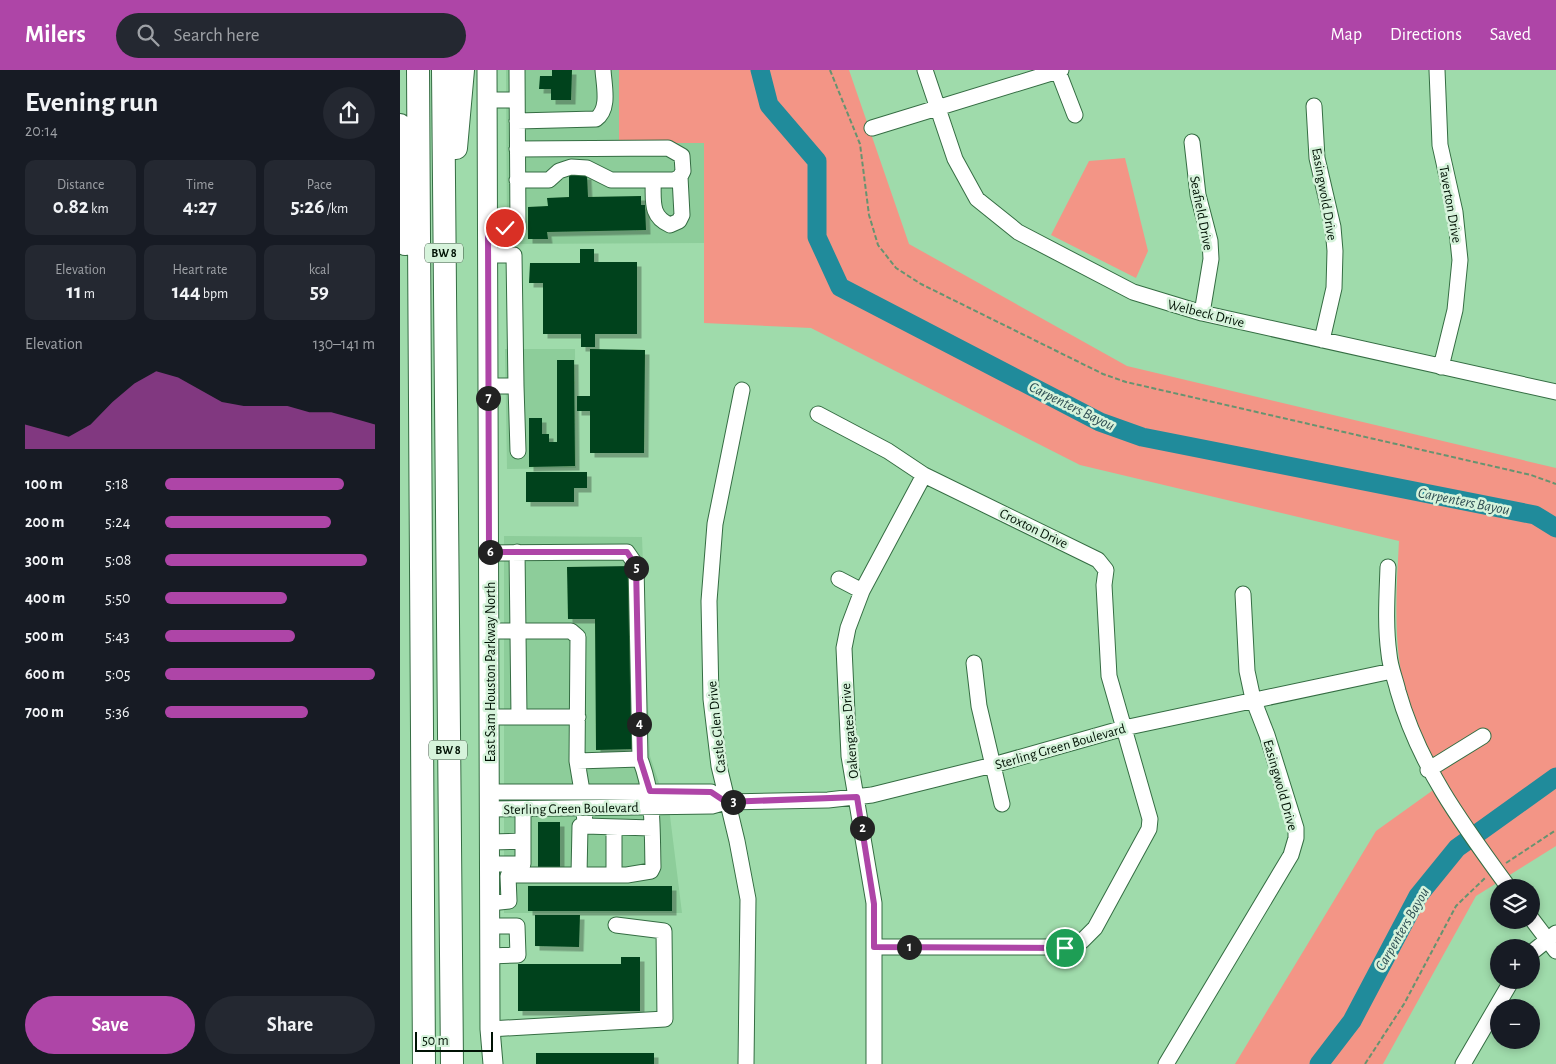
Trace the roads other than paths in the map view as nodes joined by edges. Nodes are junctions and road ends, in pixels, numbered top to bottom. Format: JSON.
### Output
{"nodes":[{"id":1,"x":418,"y":70,"type":"edge"},
{"id":2,"x":443,"y":70,"type":"edge"},
{"id":3,"x":463,"y":70,"type":"edge"},
{"id":4,"x":487,"y":70,"type":"edge"},
{"id":5,"x":517,"y":70,"type":"edge"},
{"id":6,"x":603,"y":70,"type":"edge"},
{"id":7,"x":925,"y":70,"type":"edge"},
{"id":8,"x":1437,"y":70,"type":"edge"},
{"id":9,"x":1059,"y":71,"type":"edge"},
{"id":10,"x":487,"y":100,"type":"junction"},
{"id":11,"x":517,"y":100,"type":"junction"},
{"id":12,"x":1314,"y":106,"type":"dead end"},
{"id":13,"x":937,"y":107,"type":"junction"},
{"id":14,"x":1075,"y":115,"type":"dead end"},
{"id":15,"x":517,"y":121,"type":"junction"},
{"id":16,"x":400,"y":125,"type":"edge"},
{"id":17,"x":872,"y":128,"type":"dead end"},
{"id":18,"x":1192,"y":142,"type":"dead end"},
{"id":19,"x":517,"y":149,"type":"junction"},
{"id":20,"x":680,"y":177,"type":"junction"},
{"id":21,"x":517,"y":180,"type":"junction"},
{"id":22,"x":653,"y":180,"type":"junction"},
{"id":23,"x":488,"y":228,"type":"junction"},
{"id":24,"x":488,"y":255,"type":"junction"},
{"id":25,"x":1202,"y":313,"type":"junction"},
{"id":26,"x":1322,"y":340,"type":"junction"},
{"id":27,"x":1442,"y":367,"type":"junction"},
{"id":28,"x":488,"y":386,"type":"junction"},
{"id":29,"x":516,"y":386,"type":"junction"},
{"id":30,"x":742,"y":390,"type":"dead end"},
{"id":31,"x":1556,"y":392,"type":"edge"},
{"id":32,"x":818,"y":414,"type":"dead end"},
{"id":33,"x":421,"y":427,"type":"junction"},
{"id":34,"x":446,"y":436,"type":"junction"},
{"id":35,"x":518,"y":451,"type":"dead end"},
{"id":36,"x":924,"y":475,"type":"junction"},
{"id":37,"x":489,"y":552,"type":"junction"},
{"id":38,"x":517,"y":552,"type":"junction"},
{"id":39,"x":1388,"y":567,"type":"dead end"},
{"id":40,"x":839,"y":579,"type":"dead end"},
{"id":41,"x":862,"y":591,"type":"junction"},
{"id":42,"x":1243,"y":594,"type":"dead end"},
{"id":43,"x":490,"y":630,"type":"junction"},
{"id":44,"x":517,"y":631,"type":"junction"},
{"id":45,"x":974,"y":663,"type":"dead end"},
{"id":46,"x":1392,"y":671,"type":"junction"},
{"id":47,"x":1253,"y":699,"type":"junction"},
{"id":48,"x":490,"y":717,"type":"junction"},
{"id":49,"x":519,"y":717,"type":"junction"},
{"id":50,"x":578,"y":717,"type":"junction"},
{"id":51,"x":1124,"y":728,"type":"junction"},
{"id":52,"x":1484,"y":736,"type":"dead end"},
{"id":53,"x":640,"y":759,"type":"junction"},
{"id":54,"x":577,"y":761,"type":"junction"},
{"id":55,"x":993,"y":765,"type":"junction"},
{"id":56,"x":1428,"y":770,"type":"junction"},
{"id":57,"x":582,"y":791,"type":"junction"},
{"id":58,"x":650,"y":791,"type":"junction"},
{"id":59,"x":857,"y":797,"type":"junction"},
{"id":60,"x":490,"y":801,"type":"junction"},
{"id":61,"x":726,"y":802,"type":"junction"},
{"id":62,"x":1002,"y":804,"type":"dead end"},
{"id":63,"x":652,"y":807,"type":"junction"},
{"id":64,"x":584,"y":808,"type":"junction"},
{"id":65,"x":523,"y":809,"type":"junction"},
{"id":66,"x":585,"y":826,"type":"junction"},
{"id":67,"x":614,"y":827,"type":"junction"},
{"id":68,"x":652,"y":828,"type":"junction"},
{"id":69,"x":523,"y":841,"type":"junction"},
{"id":70,"x":491,"y":842,"type":"junction"},
{"id":71,"x":491,"y":864,"type":"junction"},
{"id":72,"x":579,"y":875,"type":"junction"},
{"id":73,"x":614,"y":875,"type":"junction"},
{"id":74,"x":1503,"y":879,"type":"edge"},
{"id":75,"x":490,"y":903,"type":"junction"},
{"id":76,"x":616,"y":925,"type":"dead end"},
{"id":77,"x":490,"y":926,"type":"junction"},
{"id":78,"x":1540,"y":927,"type":"edge"},
{"id":79,"x":1553,"y":941,"type":"edge"},
{"id":80,"x":874,"y":947,"type":"junction"},
{"id":81,"x":1540,"y":948,"type":"edge"},
{"id":82,"x":490,"y":956,"type":"junction"},
{"id":83,"x":1507,"y":989,"type":"edge"},
{"id":84,"x":490,"y":1029,"type":"junction"},
{"id":85,"x":424,"y":1064,"type":"edge"},
{"id":86,"x":452,"y":1064,"type":"edge"},
{"id":87,"x":493,"y":1064,"type":"edge"},
{"id":88,"x":746,"y":1064,"type":"edge"},
{"id":89,"x":874,"y":1064,"type":"edge"},
{"id":90,"x":1166,"y":1064,"type":"edge"},
{"id":91,"x":1463,"y":1064,"type":"edge"}],
"edges":[{"from":1,"to":33,"type":"highway","number":"BW 8"},
{"from":2,"to":34,"type":"highway","number":"BW 8"},
{"from":3,"to":34,"type":"highway"},
{"from":4,"to":10,"type":"main road","name":"East Sam Houston Parkway North"},
{"from":5,"to":11,"type":"street"},
{"from":6,"to":15,"type":"street"},
{"from":7,"to":13,"type":"street","name":"Welbeck Drive"},
{"from":8,"to":27,"type":"street","name":"Taverton Drive"},
{"from":9,"to":13,"type":"street"},
{"from":9,"to":14,"type":"street"},
{"from":10,"to":11,"type":"street"},
{"from":10,"to":23,"type":"main road","name":"East Sam Houston Parkway North"},
{"from":11,"to":15,"type":"street"},
{"from":12,"to":26,"type":"street","name":"Easingwold Drive"},
{"from":13,"to":17,"type":"street"},
{"from":13,"to":25,"type":"street","name":"Welbeck Drive"},
{"from":15,"to":19,"type":"street"},
{"from":16,"to":33,"type":"highway"},
{"from":18,"to":25,"type":"street","name":"Seafield Drive"},
{"from":19,"to":20,"type":"street"},
{"from":19,"to":21,"type":"street"},
{"from":20,"to":22,"type":"street"},
{"from":20,"to":22,"type":"street"},
{"from":21,"to":22,"type":"street"},
{"from":21,"to":23,"type":"street"},
{"from":23,"to":24,"type":"main road","name":"East Sam Houston Parkway North"},
{"from":24,"to":28,"type":"main road","name":"East Sam Houston Parkway North"},
{"from":24,"to":29,"type":"street"},
{"from":25,"to":26,"type":"street","name":"Welbeck Drive"},
{"from":26,"to":27,"type":"street","name":"Welbeck Drive"},
{"from":27,"to":31,"type":"street","name":"Welbeck Drive"},
{"from":28,"to":29,"type":"street"},
{"from":28,"to":37,"type":"main road","name":"East Sam Houston Parkway North"},
{"from":29,"to":35,"type":"street"},
{"from":30,"to":61,"type":"street","name":"Castle Glen Drive"},
{"from":32,"to":36,"type":"street","name":"Croxton Drive"},
{"from":33,"to":85,"type":"highway","number":"BW 8"},
{"from":34,"to":86,"type":"highway","number":"BW 8"},
{"from":36,"to":41,"type":"street","name":"Oakengates Drive"},
{"from":36,"to":51,"type":"street","name":"Croxton Drive"},
{"from":37,"to":38,"type":"street"},
{"from":37,"to":43,"type":"main road","name":"East Sam Houston Parkway North"},
{"from":38,"to":44,"type":"street"},
{"from":38,"to":53,"type":"street"},
{"from":39,"to":46,"type":"street"},
{"from":40,"to":41,"type":"street"},
{"from":41,"to":59,"type":"street","name":"Oakengates Drive"},
{"from":42,"to":47,"type":"street","name":"Easingwold Drive"},
{"from":43,"to":44,"type":"street"},
{"from":43,"to":48,"type":"main road","name":"East Sam Houston Parkway North"},
{"from":44,"to":49,"type":"street"},
{"from":44,"to":50,"type":"street"},
{"from":45,"to":55,"type":"street"},
{"from":46,"to":47,"type":"street","name":"Sterling Green Boulevard"},
{"from":46,"to":56,"type":"street"},
{"from":47,"to":51,"type":"street","name":"Sterling Green Boulevard"},
{"from":47,"to":90,"type":"street","name":"Easingwold Drive"},
{"from":48,"to":49,"type":"street"},
{"from":48,"to":60,"type":"main road","name":"East Sam Houston Parkway North"},
{"from":49,"to":50,"type":"street"},
{"from":50,"to":54,"type":"street"},
{"from":51,"to":55,"type":"street","name":"Sterling Green Boulevard"},
{"from":51,"to":80,"type":"street","name":"Croxton Drive"},
{"from":52,"to":56,"type":"street"},
{"from":53,"to":54,"type":"street"},
{"from":53,"to":58,"type":"street"},
{"from":54,"to":57,"type":"street"},
{"from":55,"to":59,"type":"street","name":"Sterling Green Boulevard"},
{"from":55,"to":62,"type":"street"},
{"from":56,"to":74,"type":"street"},
{"from":57,"to":58,"type":"street","name":"Sterling Green Boulevard"},
{"from":57,"to":60,"type":"street","name":"Sterling Green Boulevard"},
{"from":58,"to":61,"type":"street","name":"Sterling Green Boulevard"},
{"from":58,"to":63,"type":"street","name":"Sterling Green Boulevard"},
{"from":59,"to":61,"type":"street","name":"Sterling Green Boulevard"},
{"from":59,"to":80,"type":"street","name":"Oakengates Drive"},
{"from":60,"to":65,"type":"street","name":"Sterling Green Boulevard"},
{"from":60,"to":70,"type":"main road","name":"East Sam Houston Parkway North"},
{"from":61,"to":63,"type":"street","name":"Sterling Green Boulevard"},
{"from":61,"to":88,"type":"street","name":"Castle Glen Drive"},
{"from":63,"to":64,"type":"street","name":"Sterling Green Boulevard"},
{"from":63,"to":68,"type":"street"},
{"from":64,"to":65,"type":"street","name":"Sterling Green Boulevard"},
{"from":64,"to":66,"type":"street"},
{"from":65,"to":69,"type":"street"},
{"from":66,"to":67,"type":"street"},
{"from":66,"to":72,"type":"street"},
{"from":67,"to":68,"type":"street"},
{"from":67,"to":73,"type":"street"},
{"from":68,"to":73,"type":"street"},
{"from":69,"to":70,"type":"street"},
{"from":69,"to":71,"type":"street"},
{"from":70,"to":71,"type":"main road","name":"East Sam Houston Parkway North"},
{"from":71,"to":75,"type":"main road","name":"East Sam Houston Parkway North"},
{"from":72,"to":73,"type":"street"},
{"from":72,"to":75,"type":"street"},
{"from":75,"to":77,"type":"main road","name":"East Sam Houston Parkway North"},
{"from":76,"to":84,"type":"street"},
{"from":77,"to":82,"type":"main road","name":"East Sam Houston Parkway North"},
{"from":77,"to":82,"type":"street"},
{"from":78,"to":79,"type":"street"},
{"from":79,"to":81,"type":"street"},
{"from":80,"to":89,"type":"street","name":"Oakengates Drive"},
{"from":82,"to":84,"type":"main road","name":"East Sam Houston Parkway North"},
{"from":83,"to":91,"type":"street"},
{"from":84,"to":87,"type":"main road","name":"East Sam Houston Parkway North"}]}
